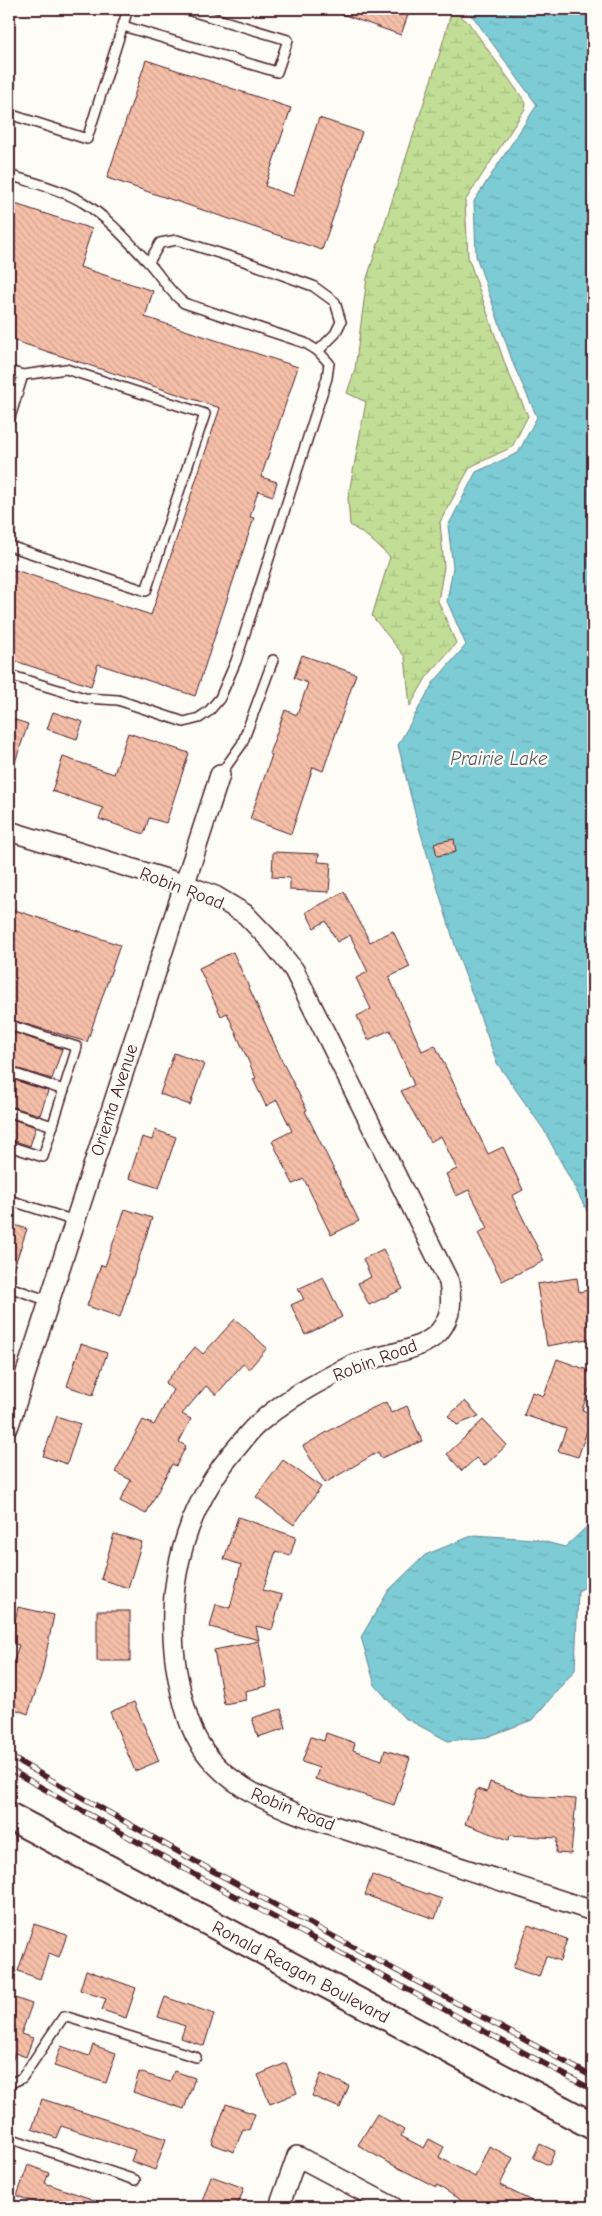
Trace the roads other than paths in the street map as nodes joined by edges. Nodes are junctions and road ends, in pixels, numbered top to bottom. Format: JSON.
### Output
{"nodes":[{"id":1,"x":128,"y":9,"type":"edge"},
{"id":2,"x":184,"y":9,"type":"edge"},
{"id":3,"x":123,"y":26,"type":"junction"},
{"id":4,"x":9,"y":114,"type":"edge"},
{"id":5,"x":9,"y":175,"type":"edge"},
{"id":6,"x":148,"y":262,"type":"junction"},
{"id":7,"x":318,"y":350,"type":"junction"},
{"id":8,"x":9,"y":370,"type":"edge"},
{"id":9,"x":23,"y":375,"type":"junction"},
{"id":10,"x":9,"y":421,"type":"edge"},
{"id":11,"x":9,"y":546,"type":"edge"},
{"id":12,"x":273,"y":660,"type":"dead end"},
{"id":13,"x":9,"y":675,"type":"edge"},
{"id":14,"x":220,"y":775,"type":"joint"},
{"id":15,"x":9,"y":831,"type":"edge"},
{"id":16,"x":183,"y":884,"type":"junction"},
{"id":17,"x":9,"y":1025,"type":"edge"},
{"id":18,"x":9,"y":1072,"type":"edge"},
{"id":19,"x":64,"y":1090,"type":"junction"},
{"id":20,"x":9,"y":1112,"type":"edge"},
{"id":21,"x":53,"y":1126,"type":"junction"},
{"id":22,"x":9,"y":1146,"type":"edge"},
{"id":23,"x":9,"y":1200,"type":"edge"},
{"id":24,"x":74,"y":1221,"type":"junction"},
{"id":25,"x":9,"y":1287,"type":"edge"},
{"id":26,"x":49,"y":1301,"type":"junction"},
{"id":27,"x":9,"y":1426,"type":"edge"},
{"id":28,"x":9,"y":1816,"type":"edge"},
{"id":29,"x":593,"y":1911,"type":"edge"},
{"id":30,"x":196,"y":2058,"type":"dead end"},
{"id":31,"x":9,"y":2084,"type":"edge"},
{"id":32,"x":593,"y":2126,"type":"edge"},
{"id":33,"x":9,"y":2138,"type":"edge"},
{"id":34,"x":135,"y":2180,"type":"dead end"},
{"id":35,"x":279,"y":2207,"type":"edge"},
{"id":36,"x":393,"y":2207,"type":"edge"}],
"edges":[{"from":1,"to":3,"type":"lane"},
{"from":2,"to":3,"type":"lane"},
{"from":3,"to":4,"type":"lane"},
{"from":5,"to":6,"type":"lane"},
{"from":6,"to":7,"type":"lane"},
{"from":6,"to":7,"type":"lane"},
{"from":7,"to":13,"type":"lane"},
{"from":8,"to":9,"type":"lane"},
{"from":9,"to":10,"type":"lane"},
{"from":9,"to":11,"type":"lane"},
{"from":12,"to":14,"type":"lane"},
{"from":14,"to":16,"type":"street","name":"Orienta Avenue"},
{"from":15,"to":16,"type":"street","name":"Robin Road"},
{"from":16,"to":24,"type":"street","name":"Orienta Avenue"},
{"from":16,"to":29,"type":"street","name":"Robin Road"},
{"from":17,"to":19,"type":"lane"},
{"from":18,"to":19,"type":"lane"},
{"from":19,"to":21,"type":"lane"},
{"from":20,"to":21,"type":"lane"},
{"from":21,"to":22,"type":"lane"},
{"from":23,"to":24,"type":"lane"},
{"from":24,"to":26,"type":"street","name":"Orienta Avenue"},
{"from":25,"to":26,"type":"lane"},
{"from":26,"to":27,"type":"street","name":"Orienta Avenue"},
{"from":28,"to":32,"type":"street","name":"Ronald Reagan Boulevard"},
{"from":30,"to":31,"type":"lane"},
{"from":33,"to":34,"type":"lane"},
{"from":35,"to":36,"type":"street"}]}
